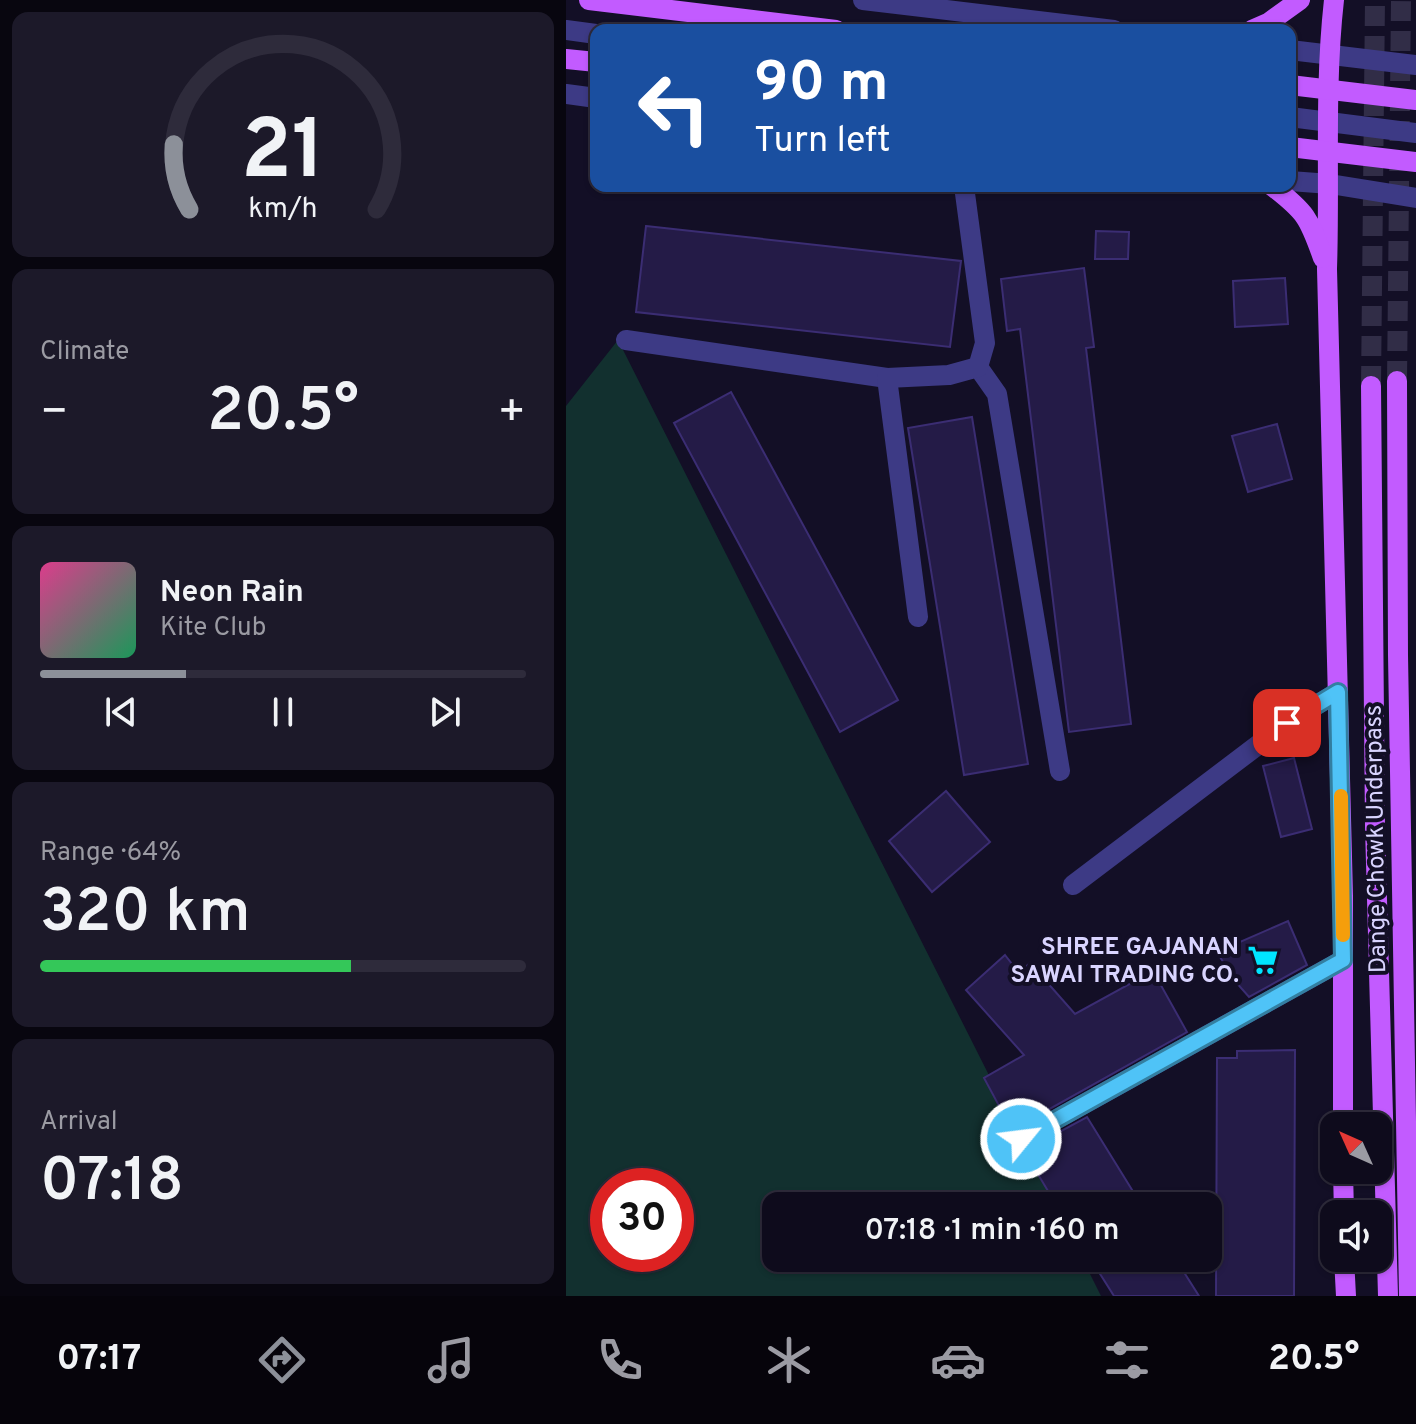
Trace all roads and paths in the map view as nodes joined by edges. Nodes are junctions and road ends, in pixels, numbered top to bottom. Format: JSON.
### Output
{"nodes":[{"id":1,"x":589,"y":0,"type":"edge"},
{"id":2,"x":863,"y":0,"type":"edge"},
{"id":3,"x":1300,"y":0,"type":"edge"},
{"id":4,"x":1334,"y":0,"type":"edge"},
{"id":5,"x":787,"y":24,"type":"edge"},
{"id":6,"x":1064,"y":24,"type":"edge"},
{"id":7,"x":1266,"y":24,"type":"edge"},
{"id":8,"x":566,"y":30,"type":"edge"},
{"id":9,"x":590,"y":33,"type":"edge"},
{"id":10,"x":1296,"y":51,"type":"edge"},
{"id":11,"x":1328,"y":55,"type":"junction"},
{"id":12,"x":566,"y":59,"type":"edge"},
{"id":13,"x":590,"y":61,"type":"edge"},
{"id":14,"x":1416,"y":65,"type":"edge"},
{"id":15,"x":1296,"y":86,"type":"edge"},
{"id":16,"x":566,"y":94,"type":"edge"},
{"id":17,"x":590,"y":97,"type":"edge"},
{"id":18,"x":1416,"y":100,"type":"edge"},
{"id":19,"x":1296,"y":118,"type":"edge"},
{"id":20,"x":1329,"y":121,"type":"junction"},
{"id":21,"x":1416,"y":133,"type":"edge"},
{"id":22,"x":1296,"y":148,"type":"edge"},
{"id":23,"x":1416,"y":162,"type":"edge"},
{"id":24,"x":1296,"y":181,"type":"edge"},
{"id":25,"x":1330,"y":184,"type":"junction"},
{"id":26,"x":965,"y":192,"type":"edge"},
{"id":27,"x":1280,"y":192,"type":"edge"},
{"id":28,"x":1416,"y":198,"type":"edge"},
{"id":29,"x":1327,"y":269,"type":"junction"},
{"id":30,"x":626,"y":340,"type":"dead end"},
{"id":31,"x":978,"y":367,"type":"junction"},
{"id":32,"x":887,"y":378,"type":"junction"},
{"id":33,"x":1397,"y":381,"type":"tunnel mouth"},
{"id":34,"x":1371,"y":386,"type":"tunnel mouth"},
{"id":35,"x":918,"y":617,"type":"dead end"},
{"id":36,"x":1338,"y":692,"type":"junction"},
{"id":37,"x":1060,"y":771,"type":"dead end"},
{"id":38,"x":1073,"y":885,"type":"dead end"},
{"id":39,"x":1343,"y":960,"type":"junction"},
{"id":40,"x":1343,"y":1112,"type":"edge"},
{"id":41,"x":1021,"y":1139,"type":"dead end"},
{"id":42,"x":1345,"y":1272,"type":"edge"},
{"id":43,"x":1346,"y":1296,"type":"edge"},
{"id":44,"x":1388,"y":1296,"type":"edge"},
{"id":45,"x":1409,"y":1296,"type":"edge"}],
"edges":[{"from":1,"to":5,"type":"main road"},
{"from":2,"to":6,"type":"street"},
{"from":3,"to":7,"type":"main road"},
{"from":4,"to":11,"type":"main road"},
{"from":8,"to":9,"type":"street"},
{"from":10,"to":11,"type":"street"},
{"from":11,"to":14,"type":"street"},
{"from":11,"to":20,"type":"main road"},
{"from":12,"to":13,"type":"main road"},
{"from":15,"to":18,"type":"main road","bridge":true},
{"from":16,"to":17,"type":"street"},
{"from":19,"to":20,"type":"street"},
{"from":20,"to":21,"type":"street"},
{"from":20,"to":25,"type":"main road"},
{"from":22,"to":23,"type":"main road","bridge":true},
{"from":24,"to":25,"type":"street"},
{"from":25,"to":28,"type":"street"},
{"from":25,"to":29,"type":"main road"},
{"from":26,"to":31,"type":"street"},
{"from":27,"to":29,"type":"main road"},
{"from":29,"to":36,"type":"main road"},
{"from":30,"to":32,"type":"street"},
{"from":31,"to":32,"type":"street"},
{"from":31,"to":37,"type":"street"},
{"from":32,"to":35,"type":"street"},
{"from":33,"to":45,"type":"main road","name":"Dange Chowk Underpass"},
{"from":34,"to":44,"type":"main road","name":"Dange Chowk Underpass"},
{"from":36,"to":38,"type":"street"},
{"from":36,"to":39,"type":"main road"},
{"from":39,"to":40,"type":"main road"},
{"from":39,"to":41,"type":"street"},
{"from":42,"to":43,"type":"main road"}]}
